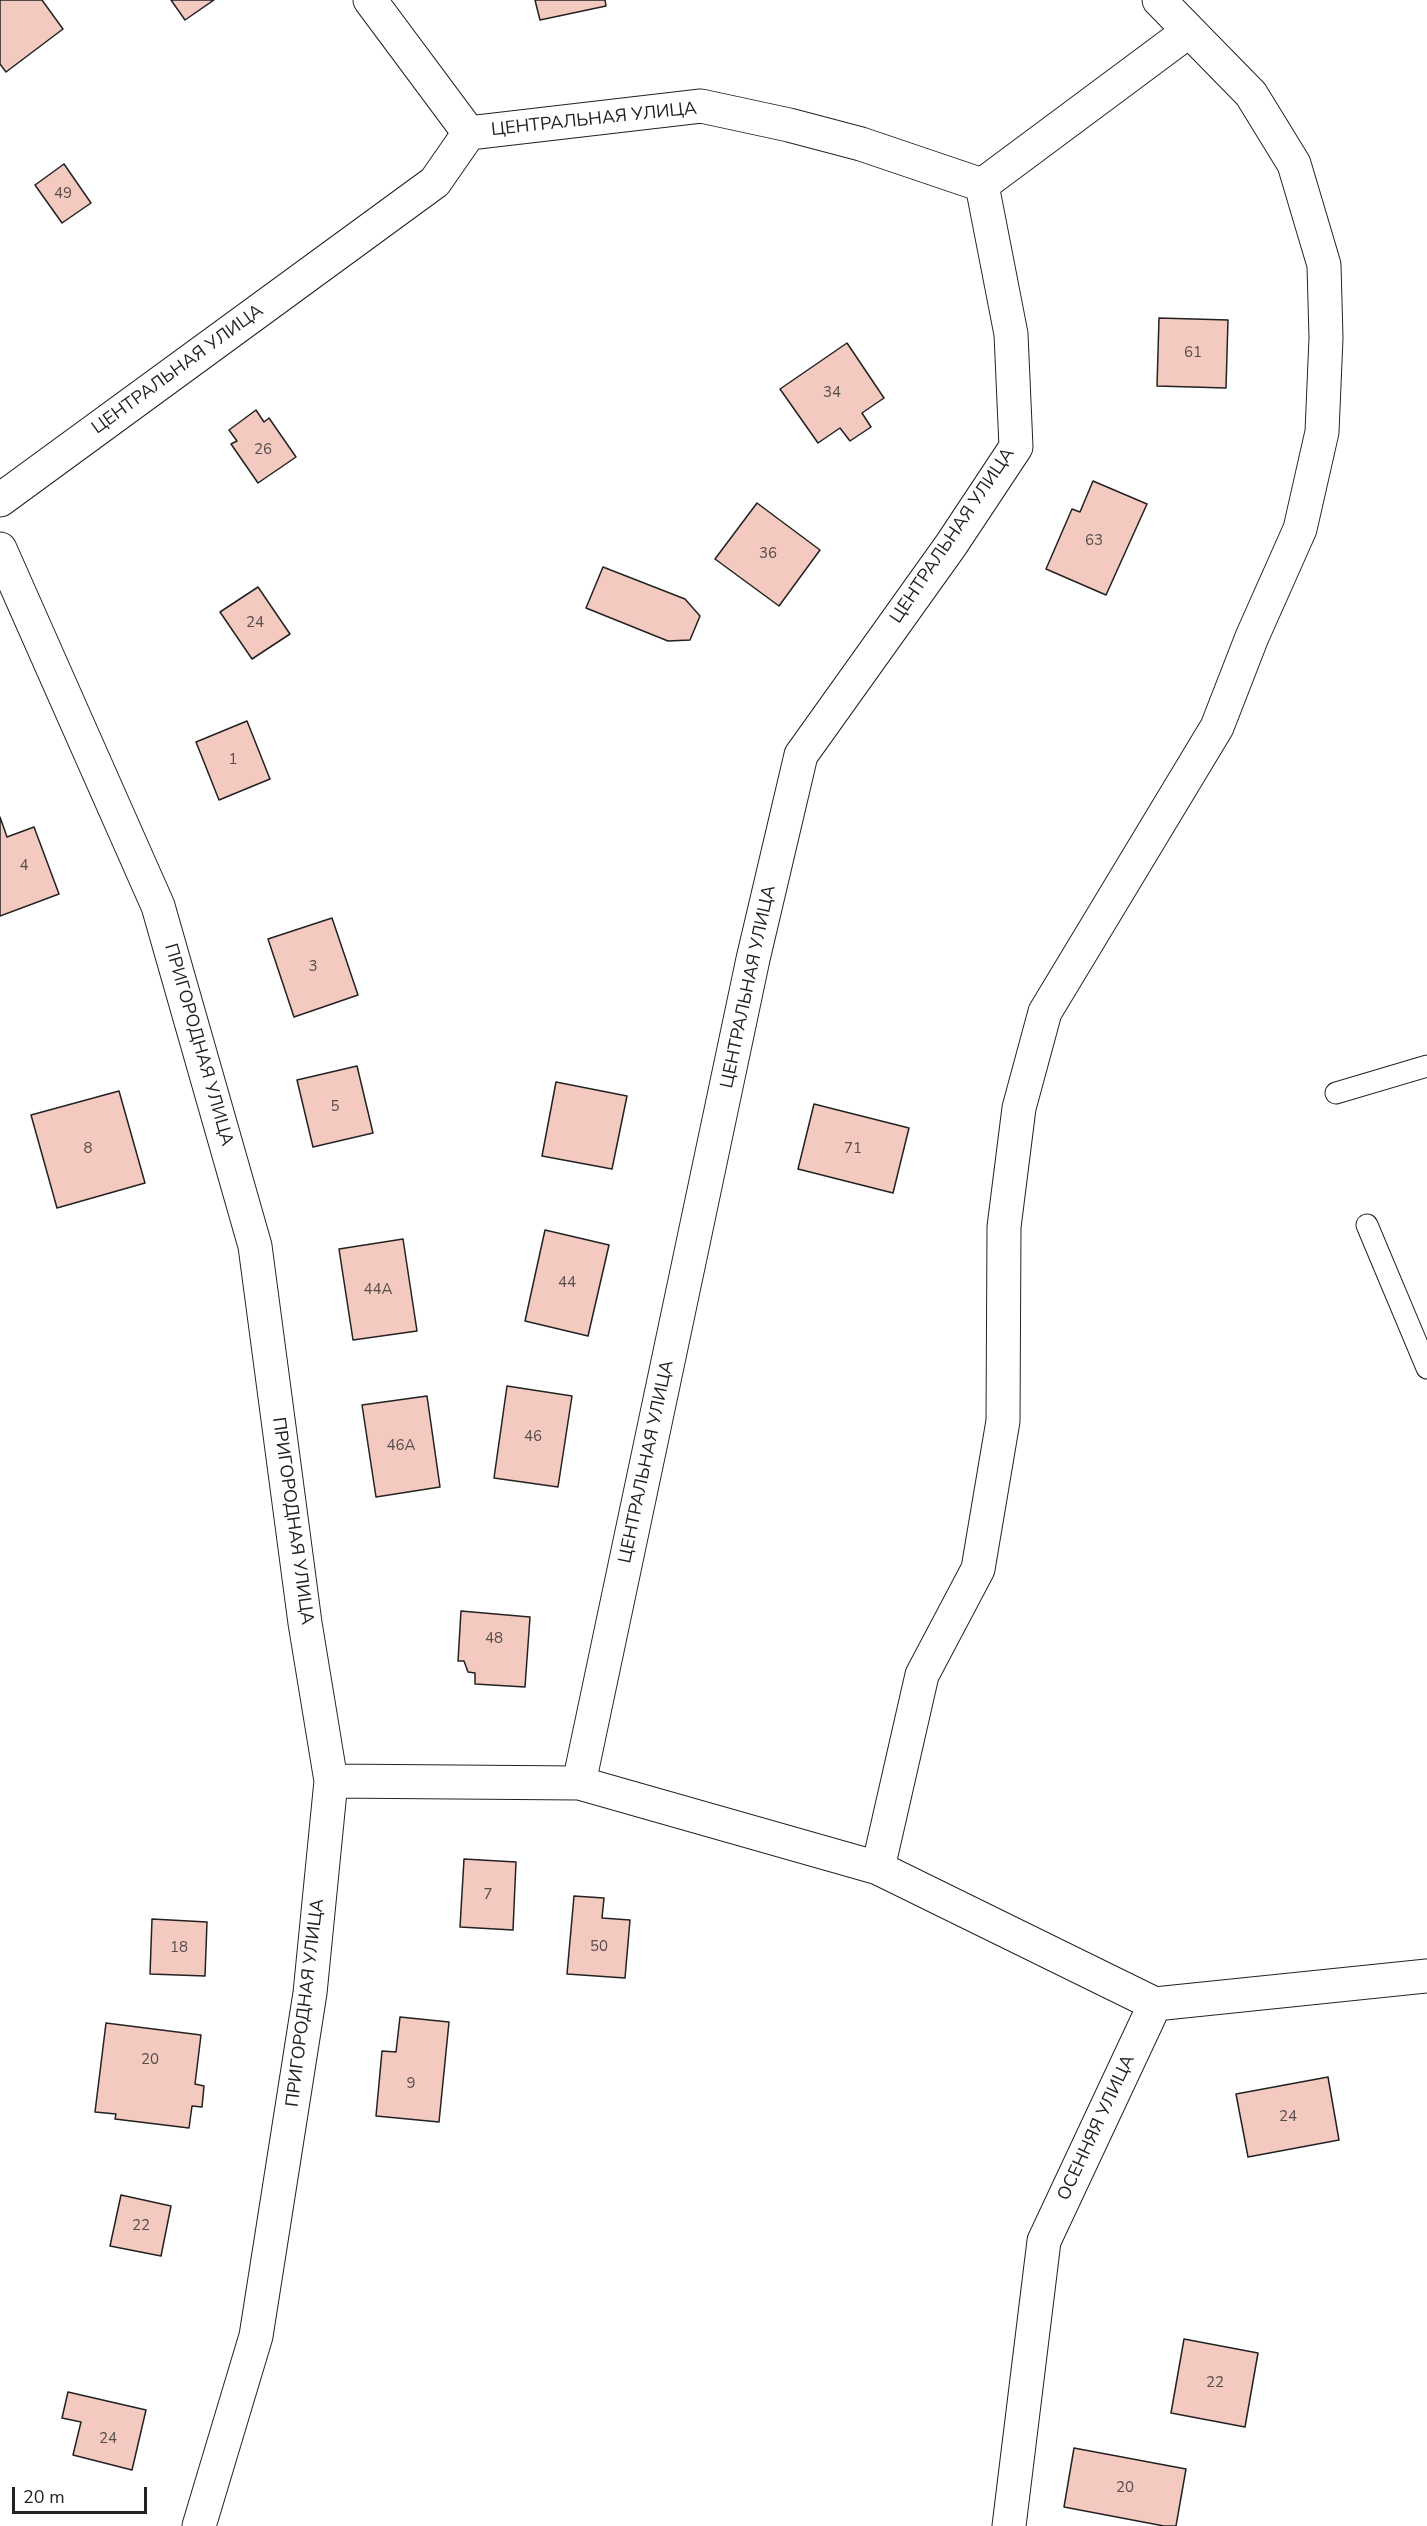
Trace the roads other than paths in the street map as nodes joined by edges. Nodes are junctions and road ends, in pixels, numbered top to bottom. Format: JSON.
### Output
{"nodes":[{"id":1,"x":370,"y":0,"type":"edge"},
{"id":2,"x":1160,"y":0,"type":"edge"},
{"id":3,"x":1189,"y":31,"type":"junction"},
{"id":4,"x":469,"y":133,"type":"junction"},
{"id":5,"x":982,"y":185,"type":"junction"},
{"id":6,"x":0,"y":500,"type":"edge"},
{"id":7,"x":0,"y":549,"type":"edge"},
{"id":8,"x":1427,"y":1066,"type":"edge"},
{"id":9,"x":1336,"y":1093,"type":"dead end"},
{"id":10,"x":1367,"y":1224,"type":"dead end"},
{"id":11,"x":1427,"y":1368,"type":"edge"},
{"id":12,"x":331,"y":1782,"type":"junction"},
{"id":13,"x":579,"y":1783,"type":"junction"},
{"id":14,"x":878,"y":1868,"type":"junction"},
{"id":15,"x":1427,"y":1976,"type":"edge"},
{"id":16,"x":1155,"y":2004,"type":"junction"},
{"id":17,"x":199,"y":2526,"type":"edge"},
{"id":18,"x":1009,"y":2526,"type":"edge"}],
"edges":[{"from":1,"to":4,"type":"street"},
{"from":2,"to":3,"type":"street"},
{"from":3,"to":5,"type":"street"},
{"from":3,"to":14,"type":"street"},
{"from":4,"to":5,"type":"street","name":"ЦЕНТРАЛЬНАЯ УЛИЦА"},
{"from":4,"to":6,"type":"street","name":"ЦЕНТРАЛЬНАЯ УЛИЦА"},
{"from":5,"to":13,"type":"street","name":"ЦЕНТРАЛЬНАЯ УЛИЦА"},
{"from":7,"to":12,"type":"street","name":"ПРИГОРОДНАЯ УЛИЦА"},
{"from":8,"to":9,"type":"lane"},
{"from":10,"to":11,"type":"lane"},
{"from":12,"to":13,"type":"street"},
{"from":12,"to":17,"type":"street","name":"ПРИГОРОДНАЯ УЛИЦА"},
{"from":13,"to":14,"type":"street"},
{"from":14,"to":16,"type":"street"},
{"from":15,"to":16,"type":"street"},
{"from":16,"to":18,"type":"street","name":"ОСЕННЯЯ УЛИЦА"}]}
